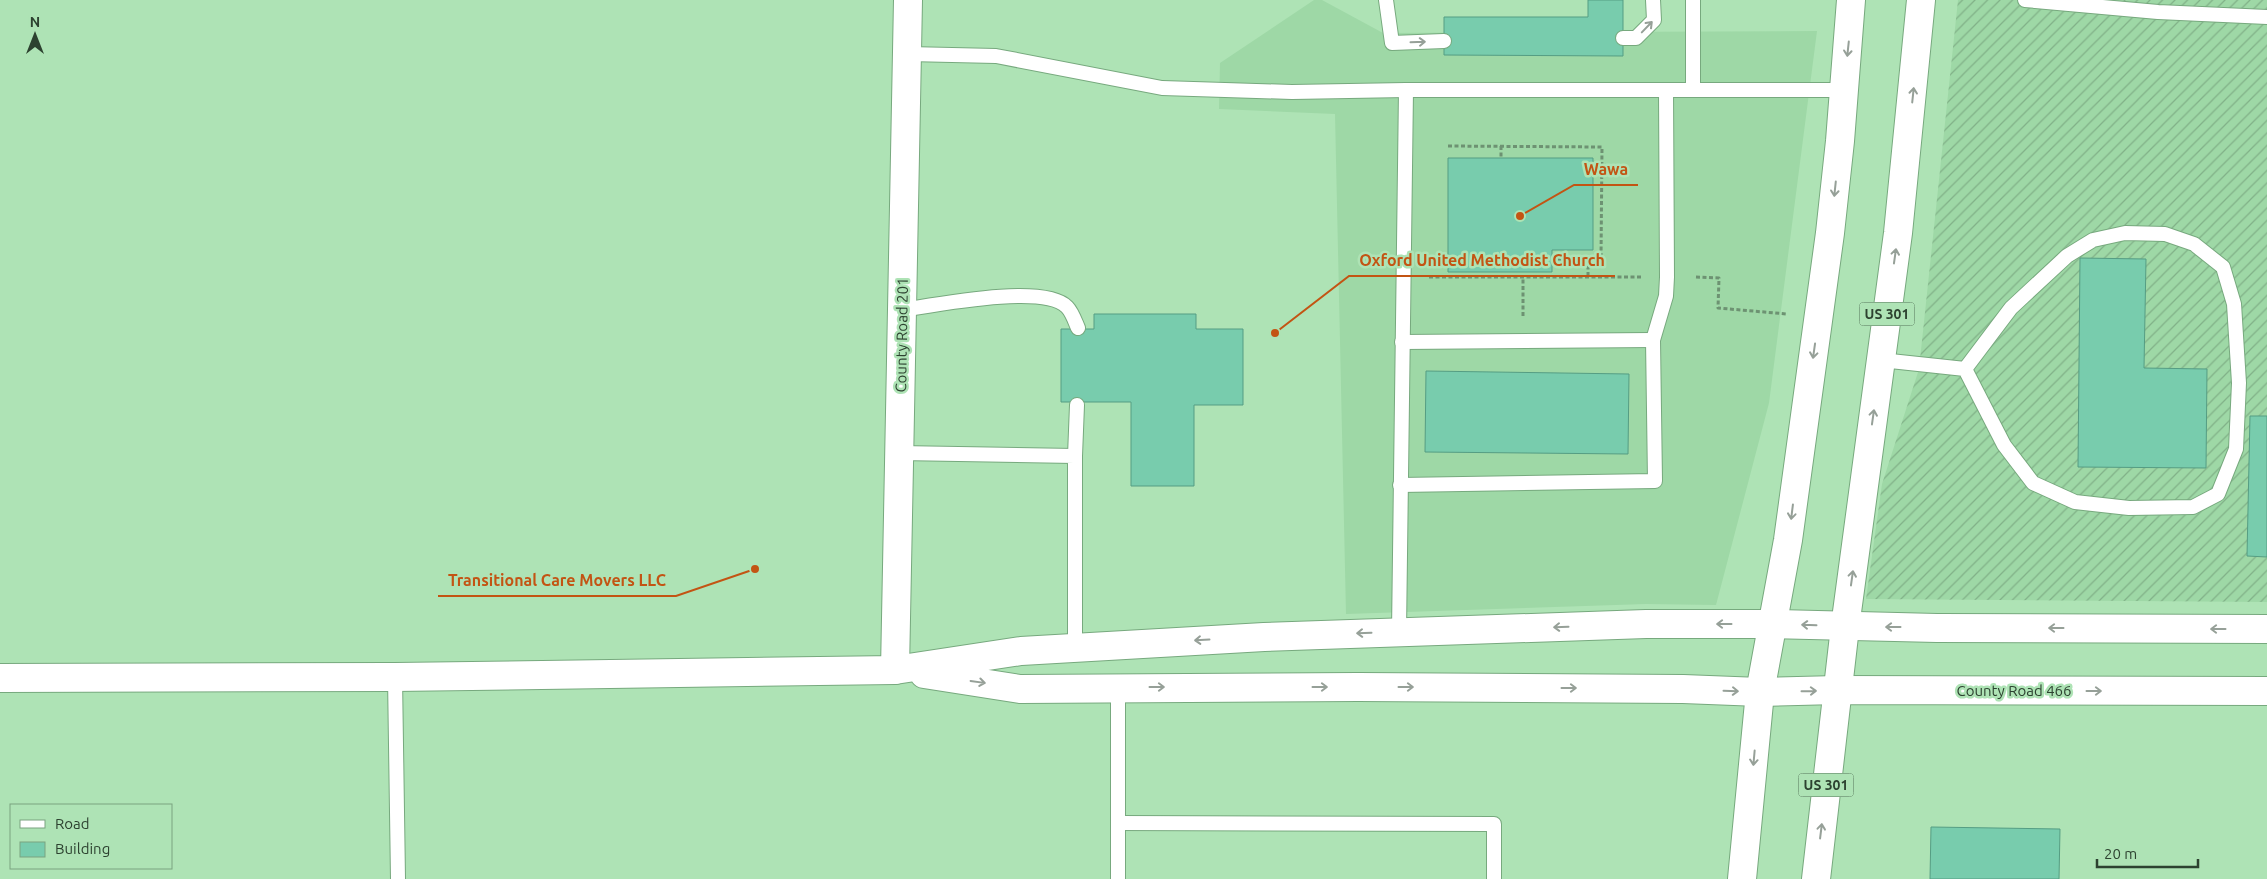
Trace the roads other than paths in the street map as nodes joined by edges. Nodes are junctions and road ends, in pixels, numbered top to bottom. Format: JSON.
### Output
{"nodes":[{"id":1,"x":908,"y":0,"type":"edge"},
{"id":2,"x":1386,"y":0,"type":"edge"},
{"id":3,"x":1653,"y":0,"type":"edge"},
{"id":4,"x":1693,"y":0,"type":"edge"},
{"id":5,"x":1851,"y":0,"type":"edge"},
{"id":6,"x":1921,"y":0,"type":"edge"},
{"id":7,"x":2025,"y":0,"type":"edge"},
{"id":8,"x":2267,"y":17,"type":"edge"},
{"id":9,"x":1623,"y":38,"type":"dead end"},
{"id":10,"x":1444,"y":41,"type":"dead end"},
{"id":11,"x":908,"y":54,"type":"junction"},
{"id":12,"x":1406,"y":90,"type":"junction"},
{"id":13,"x":1666,"y":90,"type":"junction"},
{"id":14,"x":1693,"y":90,"type":"junction"},
{"id":15,"x":1844,"y":90,"type":"junction"},
{"id":16,"x":902,"y":310,"type":"junction"},
{"id":17,"x":1078,"y":328,"type":"dead end"},
{"id":18,"x":1653,"y":340,"type":"junction"},
{"id":19,"x":1402,"y":342,"type":"junction"},
{"id":20,"x":1881,"y":360,"type":"junction"},
{"id":21,"x":1965,"y":369,"type":"junction"},
{"id":22,"x":1077,"y":405,"type":"dead end"},
{"id":23,"x":899,"y":453,"type":"junction"},
{"id":24,"x":1075,"y":456,"type":"junction"},
{"id":25,"x":1400,"y":485,"type":"junction"},
{"id":26,"x":1773,"y":624,"type":"junction"},
{"id":27,"x":1845,"y":627,"type":"junction"},
{"id":28,"x":2267,"y":629,"type":"edge"},
{"id":29,"x":1399,"y":632,"type":"junction"},
{"id":30,"x":1075,"y":647,"type":"junction"},
{"id":31,"x":895,"y":670,"type":"junction"},
{"id":32,"x":395,"y":677,"type":"junction"},
{"id":33,"x":0,"y":678,"type":"edge"},
{"id":34,"x":1118,"y":687,"type":"junction"},
{"id":35,"x":1837,"y":690,"type":"junction"},
{"id":36,"x":2267,"y":691,"type":"edge"},
{"id":37,"x":1760,"y":692,"type":"junction"},
{"id":38,"x":1118,"y":823,"type":"junction"},
{"id":39,"x":398,"y":879,"type":"edge"},
{"id":40,"x":1118,"y":879,"type":"edge"},
{"id":41,"x":1494,"y":879,"type":"edge"},
{"id":42,"x":1742,"y":879,"type":"edge"},
{"id":43,"x":1816,"y":879,"type":"edge"}],
"edges":[{"from":1,"to":11,"type":"street","name":"County Road 201"},
{"from":2,"to":10,"type":"lane","one_way":true},
{"from":9,"to":3,"type":"lane","one_way":true},
{"from":4,"to":14,"type":"lane"},
{"from":5,"to":15,"type":"street","one_way":true},
{"from":20,"to":6,"type":"street","number":"US 301","one_way":true},
{"from":7,"to":8,"type":"lane"},
{"from":11,"to":12,"type":"lane"},
{"from":11,"to":16,"type":"street","name":"County Road 201"},
{"from":12,"to":13,"type":"lane"},
{"from":12,"to":19,"type":"lane"},
{"from":13,"to":14,"type":"lane"},
{"from":13,"to":18,"type":"lane"},
{"from":14,"to":15,"type":"lane"},
{"from":15,"to":26,"type":"street","one_way":true},
{"from":16,"to":17,"type":"lane"},
{"from":16,"to":23,"type":"street","name":"County Road 201"},
{"from":18,"to":19,"type":"lane"},
{"from":18,"to":25,"type":"lane"},
{"from":19,"to":25,"type":"lane"},
{"from":20,"to":21,"type":"lane"},
{"from":27,"to":20,"type":"street","number":"US 301","one_way":true},
{"from":21,"to":21,"type":"lane"},
{"from":22,"to":24,"type":"lane"},
{"from":23,"to":24,"type":"lane"},
{"from":23,"to":31,"type":"street","name":"County Road 201"},
{"from":24,"to":30,"type":"lane"},
{"from":25,"to":29,"type":"lane"},
{"from":27,"to":26,"type":"street","one_way":true},
{"from":26,"to":29,"type":"street","one_way":true},
{"from":26,"to":37,"type":"street"},
{"from":28,"to":27,"type":"street","one_way":true},
{"from":27,"to":35,"type":"street","number":"US 301"},
{"from":29,"to":30,"type":"street","one_way":true},
{"from":30,"to":31,"type":"street"},
{"from":31,"to":32,"type":"street"},
{"from":31,"to":34,"type":"street","name":"County Road 466","one_way":true},
{"from":32,"to":33,"type":"street"},
{"from":32,"to":39,"type":"lane"},
{"from":34,"to":37,"type":"street","name":"County Road 466","one_way":true},
{"from":34,"to":38,"type":"lane"},
{"from":35,"to":36,"type":"street","name":"County Road 466","one_way":true},
{"from":37,"to":35,"type":"street","name":"County Road 466","one_way":true},
{"from":43,"to":35,"type":"street","number":"US 301","one_way":true},
{"from":37,"to":42,"type":"street","one_way":true},
{"from":38,"to":40,"type":"lane"},
{"from":38,"to":41,"type":"lane"}]}
